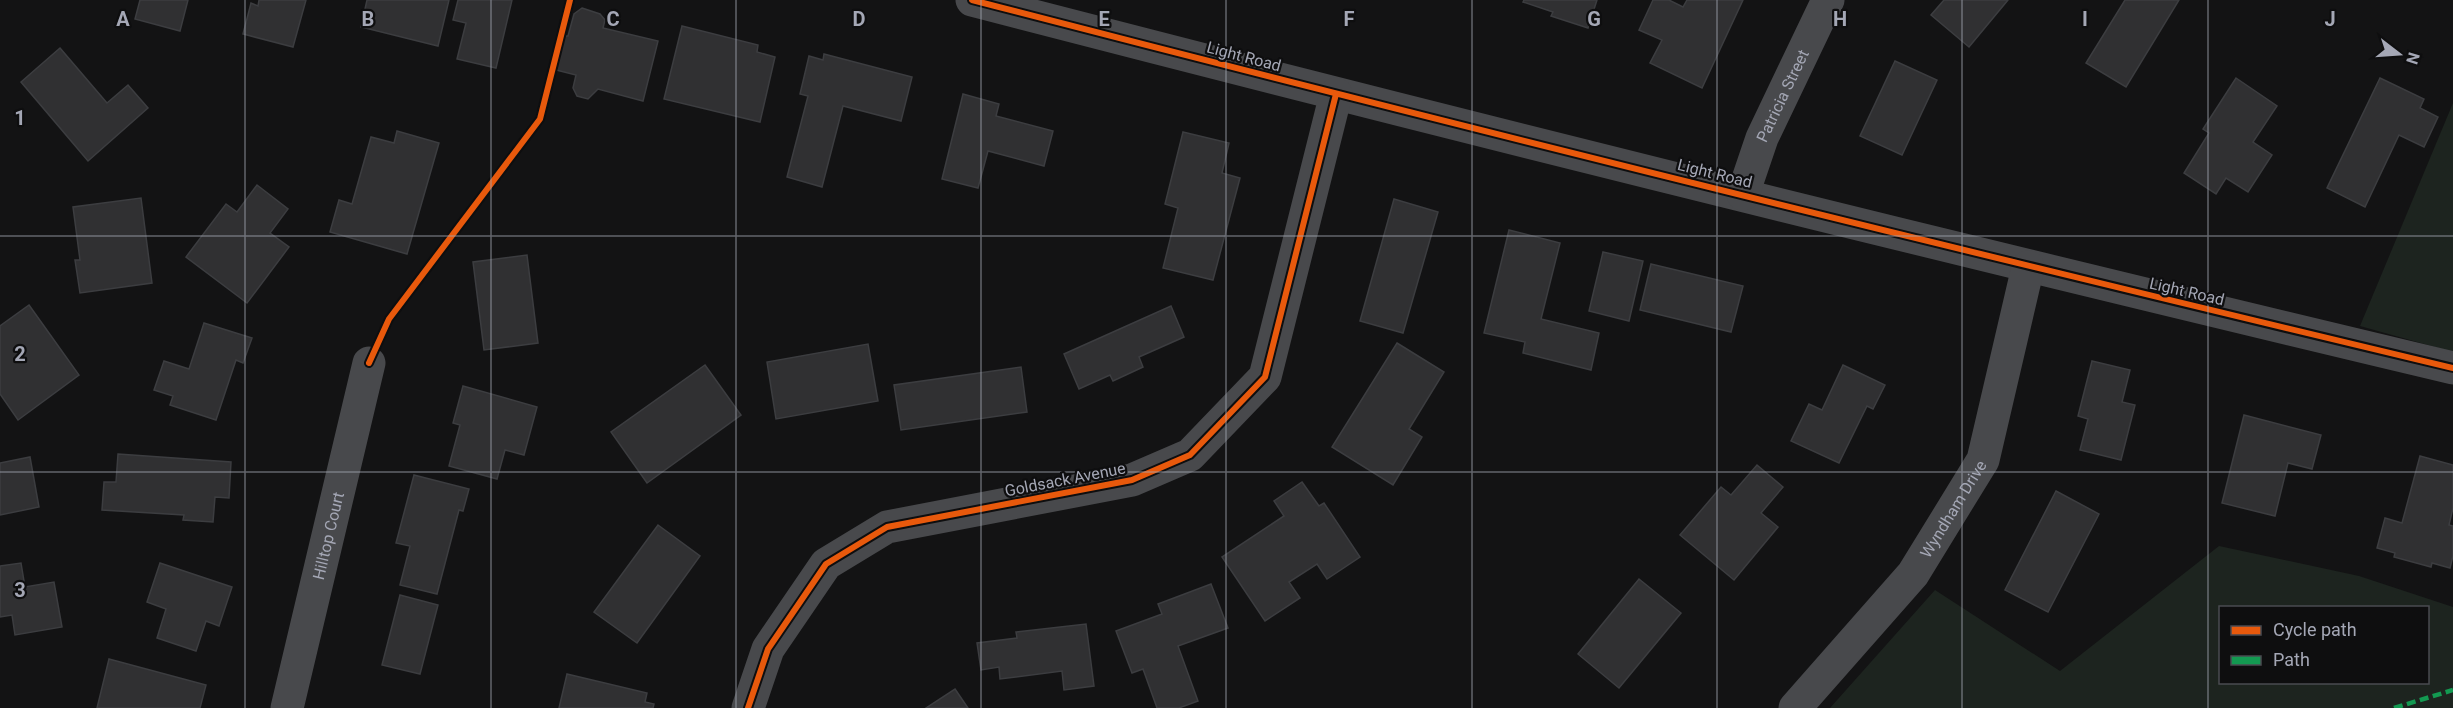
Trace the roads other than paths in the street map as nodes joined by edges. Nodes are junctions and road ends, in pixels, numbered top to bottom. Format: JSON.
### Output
{"nodes":[{"id":1,"x":972,"y":0,"type":"edge"},
{"id":2,"x":1828,"y":0,"type":"edge"},
{"id":3,"x":1336,"y":94,"type":"junction"},
{"id":4,"x":1743,"y":194,"type":"junction"},
{"id":5,"x":2028,"y":267,"type":"junction"},
{"id":6,"x":369,"y":363,"type":"dead end"},
{"id":7,"x":2453,"y":369,"type":"edge"},
{"id":8,"x":287,"y":708,"type":"edge"},
{"id":9,"x":748,"y":708,"type":"edge"},
{"id":10,"x":1795,"y":708,"type":"edge"}],
"edges":[{"from":1,"to":3,"type":"street","name":"Light Road"},
{"from":2,"to":4,"type":"street","name":"Patricia Street"},
{"from":3,"to":4,"type":"street","name":"Light Road"},
{"from":3,"to":9,"type":"street","name":"Goldsack Avenue"},
{"from":4,"to":5,"type":"street","name":"Light Road"},
{"from":5,"to":7,"type":"street","name":"Light Road"},
{"from":5,"to":10,"type":"street","name":"Wyndham Drive"},
{"from":6,"to":8,"type":"street","name":"Hilltop Court"}]}
